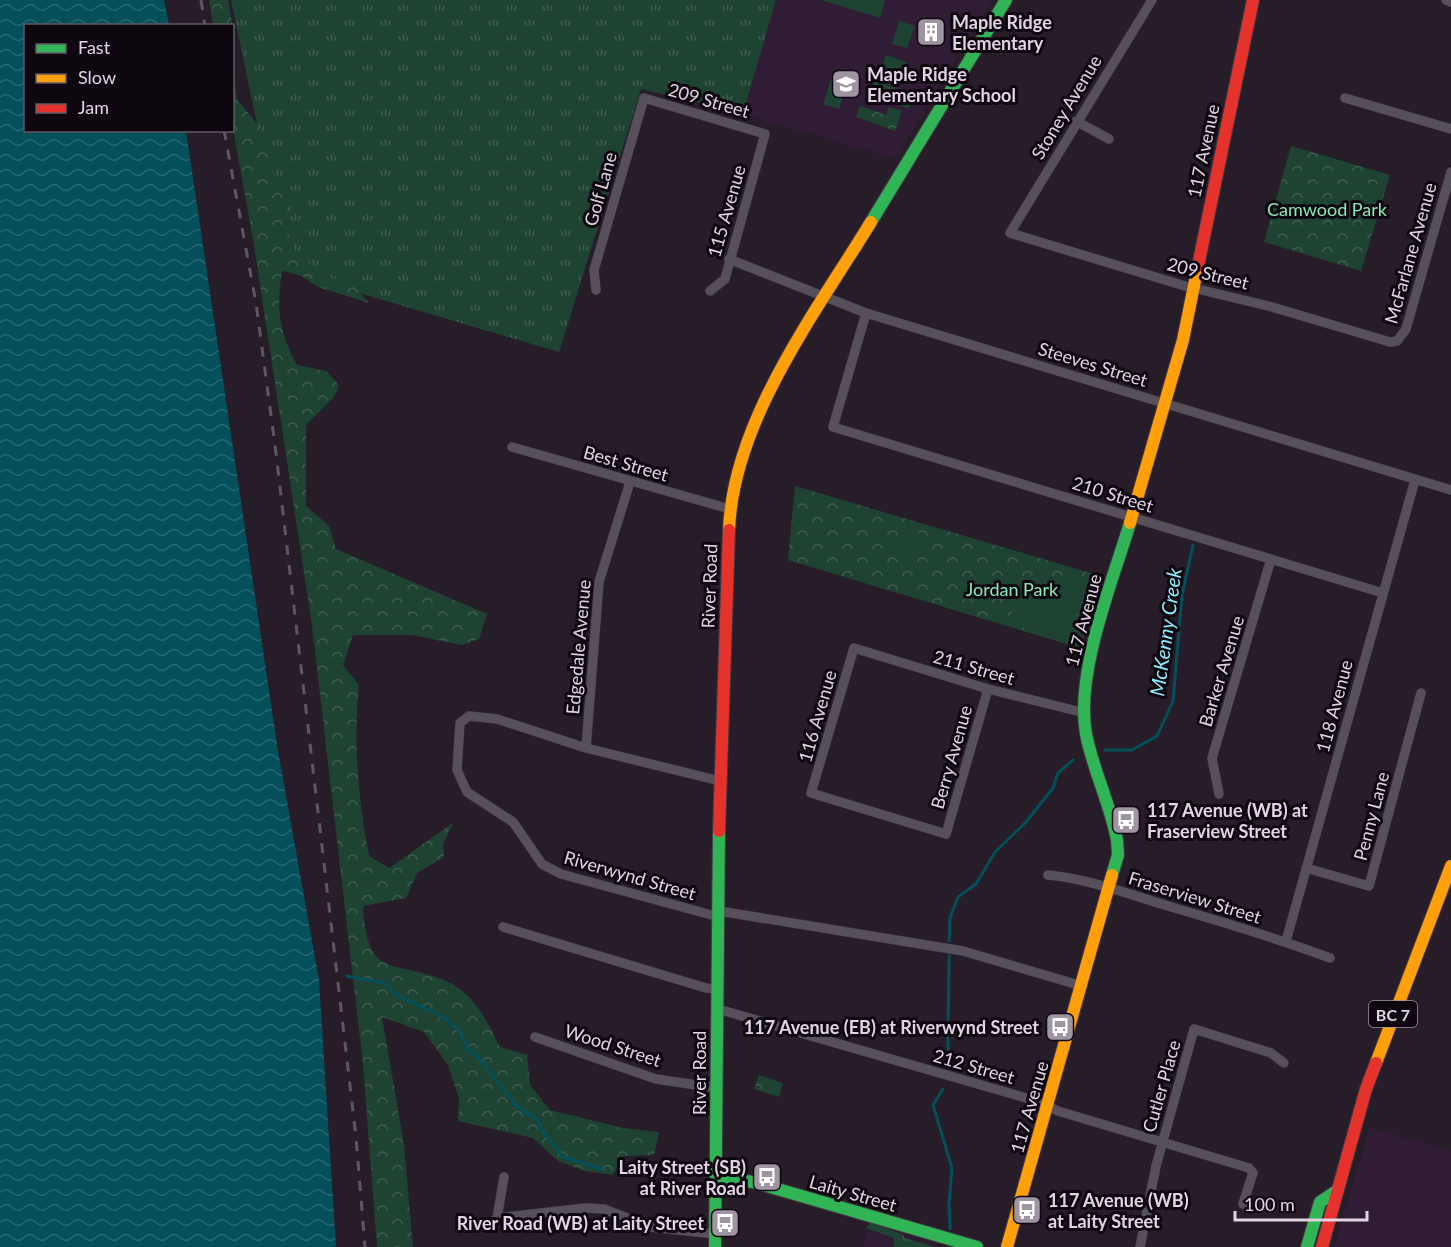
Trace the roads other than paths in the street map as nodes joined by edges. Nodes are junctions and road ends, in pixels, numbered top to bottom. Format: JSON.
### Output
{"nodes":[{"id":1,"x":1006,"y":0,"type":"edge"},
{"id":2,"x":1152,"y":0,"type":"edge"},
{"id":3,"x":1253,"y":0,"type":"edge"},
{"id":4,"x":1446,"y":0,"type":"edge"},
{"id":5,"x":1451,"y":2,"type":"edge"},
{"id":6,"x":644,"y":98,"type":"joint"},
{"id":7,"x":1345,"y":98,"type":"dead end"},
{"id":8,"x":1076,"y":121,"type":"junction"},
{"id":9,"x":1451,"y":129,"type":"edge"},
{"id":10,"x":765,"y":134,"type":"joint"},
{"id":11,"x":1109,"y":139,"type":"dead end"},
{"id":12,"x":1451,"y":172,"type":"edge"},
{"id":13,"x":1010,"y":233,"type":"joint"},
{"id":14,"x":729,"y":260,"type":"junction"},
{"id":15,"x":1194,"y":288,"type":"junction"},
{"id":16,"x":596,"y":290,"type":"dead end"},
{"id":17,"x":710,"y":291,"type":"dead end"},
{"id":18,"x":824,"y":299,"type":"junction"},
{"id":19,"x":866,"y":313,"type":"junction"},
{"id":20,"x":1397,"y":341,"type":"joint"},
{"id":21,"x":1165,"y":403,"type":"junction"},
{"id":22,"x":512,"y":447,"type":"dead end"},
{"id":23,"x":1415,"y":480,"type":"junction"},
{"id":24,"x":630,"y":482,"type":"junction"},
{"id":25,"x":1451,"y":490,"type":"edge"},
{"id":26,"x":730,"y":509,"type":"junction"},
{"id":27,"x":1131,"y":517,"type":"junction"},
{"id":28,"x":1271,"y":559,"type":"junction"},
{"id":29,"x":1383,"y":592,"type":"junction"},
{"id":30,"x":854,"y":648,"type":"joint"},
{"id":31,"x":988,"y":689,"type":"junction"},
{"id":32,"x":1421,"y":693,"type":"dead end"},
{"id":33,"x":1085,"y":714,"type":"junction"},
{"id":34,"x":586,"y":748,"type":"junction"},
{"id":35,"x":720,"y":781,"type":"junction"},
{"id":36,"x":1219,"y":794,"type":"dead end"},
{"id":37,"x":946,"y":834,"type":"joint"},
{"id":38,"x":1451,"y":866,"type":"edge"},
{"id":39,"x":1306,"y":868,"type":"junction"},
{"id":40,"x":1048,"y":875,"type":"dead end"},
{"id":41,"x":1109,"y":888,"type":"junction"},
{"id":42,"x":719,"y":914,"type":"junction"},
{"id":43,"x":503,"y":927,"type":"dead end"},
{"id":44,"x":1286,"y":941,"type":"junction"},
{"id":45,"x":1330,"y":958,"type":"dead end"},
{"id":46,"x":1082,"y":986,"type":"junction"},
{"id":47,"x":718,"y":989,"type":"junction"},
{"id":48,"x":718,"y":1009,"type":"junction"},
{"id":49,"x":535,"y":1037,"type":"dead end"},
{"id":50,"x":1284,"y":1063,"type":"dead end"},
{"id":51,"x":717,"y":1088,"type":"junction"},
{"id":52,"x":1048,"y":1107,"type":"junction"},
{"id":53,"x":1162,"y":1142,"type":"junction"},
{"id":54,"x":504,"y":1177,"type":"dead end"},
{"id":55,"x":717,"y":1177,"type":"junction"},
{"id":56,"x":1338,"y":1190,"type":"junction"},
{"id":57,"x":1244,"y":1204,"type":"dead end"},
{"id":58,"x":715,"y":1241,"type":"edge"},
{"id":59,"x":977,"y":1247,"type":"edge"},
{"id":60,"x":1007,"y":1247,"type":"edge"},
{"id":61,"x":1140,"y":1247,"type":"edge"},
{"id":62,"x":1307,"y":1247,"type":"edge"},
{"id":63,"x":1322,"y":1247,"type":"edge"}],
"edges":[{"from":1,"to":18,"type":"main road","name":"River Road"},
{"from":2,"to":8,"type":"street","name":"Stoney Avenue"},
{"from":3,"to":15,"type":"main road","name":"117 Avenue"},
{"from":4,"to":5,"type":"street"},
{"from":6,"to":10,"type":"street","name":"209 Street"},
{"from":6,"to":16,"type":"street","name":"Golf Lane"},
{"from":7,"to":9,"type":"street"},
{"from":8,"to":11,"type":"street"},
{"from":8,"to":13,"type":"street","name":"Stoney Avenue"},
{"from":10,"to":14,"type":"street","name":"115 Avenue"},
{"from":12,"to":20,"type":"street","name":"McFarlane Avenue"},
{"from":13,"to":15,"type":"street","name":"209 Street"},
{"from":14,"to":17,"type":"street","name":"115 Avenue"},
{"from":14,"to":18,"type":"street","name":"Steeves Street"},
{"from":15,"to":20,"type":"street","name":"209 Street"},
{"from":15,"to":21,"type":"main road","name":"117 Avenue"},
{"from":18,"to":19,"type":"street","name":"Steeves Street"},
{"from":18,"to":26,"type":"main road","name":"River Road"},
{"from":19,"to":21,"type":"street","name":"Steeves Street"},
{"from":19,"to":27,"type":"street","name":"210 Street"},
{"from":21,"to":23,"type":"street","name":"Steeves Street"},
{"from":21,"to":27,"type":"main road","name":"117 Avenue"},
{"from":22,"to":24,"type":"street","name":"Best Street"},
{"from":23,"to":25,"type":"street","name":"Steeves Street"},
{"from":23,"to":29,"type":"street","name":"118 Avenue"},
{"from":24,"to":26,"type":"street","name":"Best Street"},
{"from":24,"to":34,"type":"street","name":"Edgedale Avenue"},
{"from":26,"to":35,"type":"main road","name":"River Road"},
{"from":27,"to":28,"type":"street","name":"210 Street"},
{"from":27,"to":33,"type":"main road","name":"117 Avenue"},
{"from":28,"to":29,"type":"street","name":"210 Street"},
{"from":28,"to":36,"type":"street","name":"Barker Avenue"},
{"from":29,"to":39,"type":"street","name":"118 Avenue"},
{"from":30,"to":31,"type":"street","name":"211 Street"},
{"from":30,"to":37,"type":"street","name":"116 Avenue"},
{"from":31,"to":33,"type":"street","name":"211 Street"},
{"from":31,"to":37,"type":"street","name":"Berry Avenue"},
{"from":32,"to":39,"type":"street","name":"Penny Lane"},
{"from":33,"to":41,"type":"main road","name":"117 Avenue"},
{"from":34,"to":35,"type":"street"},
{"from":34,"to":42,"type":"street","name":"Riverwynd Street"},
{"from":35,"to":42,"type":"main road","name":"River Road"},
{"from":38,"to":56,"type":"main road","number":"BC 7"},
{"from":39,"to":44,"type":"street","name":"118 Avenue"},
{"from":40,"to":41,"type":"street","name":"Fraserview Street"},
{"from":41,"to":44,"type":"street","name":"Fraserview Street"},
{"from":41,"to":46,"type":"main road","name":"117 Avenue"},
{"from":42,"to":46,"type":"street","name":"Riverwynd Street"},
{"from":42,"to":47,"type":"main road","name":"River Road"},
{"from":43,"to":47,"type":"street"},
{"from":44,"to":45,"type":"street","name":"Fraserview Street"},
{"from":46,"to":52,"type":"main road","name":"117 Avenue"},
{"from":47,"to":48,"type":"main road","name":"River Road"},
{"from":48,"to":51,"type":"main road","name":"River Road"},
{"from":48,"to":52,"type":"street","name":"212 Street"},
{"from":49,"to":51,"type":"street","name":"Wood Street"},
{"from":50,"to":53,"type":"street","name":"Cutler Place"},
{"from":51,"to":55,"type":"main road","name":"River Road"},
{"from":52,"to":53,"type":"street","name":"212 Street"},
{"from":52,"to":60,"type":"main road","name":"117 Avenue"},
{"from":53,"to":57,"type":"street","name":"212 Street"},
{"from":53,"to":61,"type":"street","name":"Cutler Place"},
{"from":54,"to":58,"type":"street"},
{"from":55,"to":58,"type":"main road","name":"River Road"},
{"from":55,"to":59,"type":"main road","name":"Laity Street"},
{"from":56,"to":62,"type":"main road","number":"BC 7"},
{"from":56,"to":63,"type":"main road","number":"BC 7"}]}
